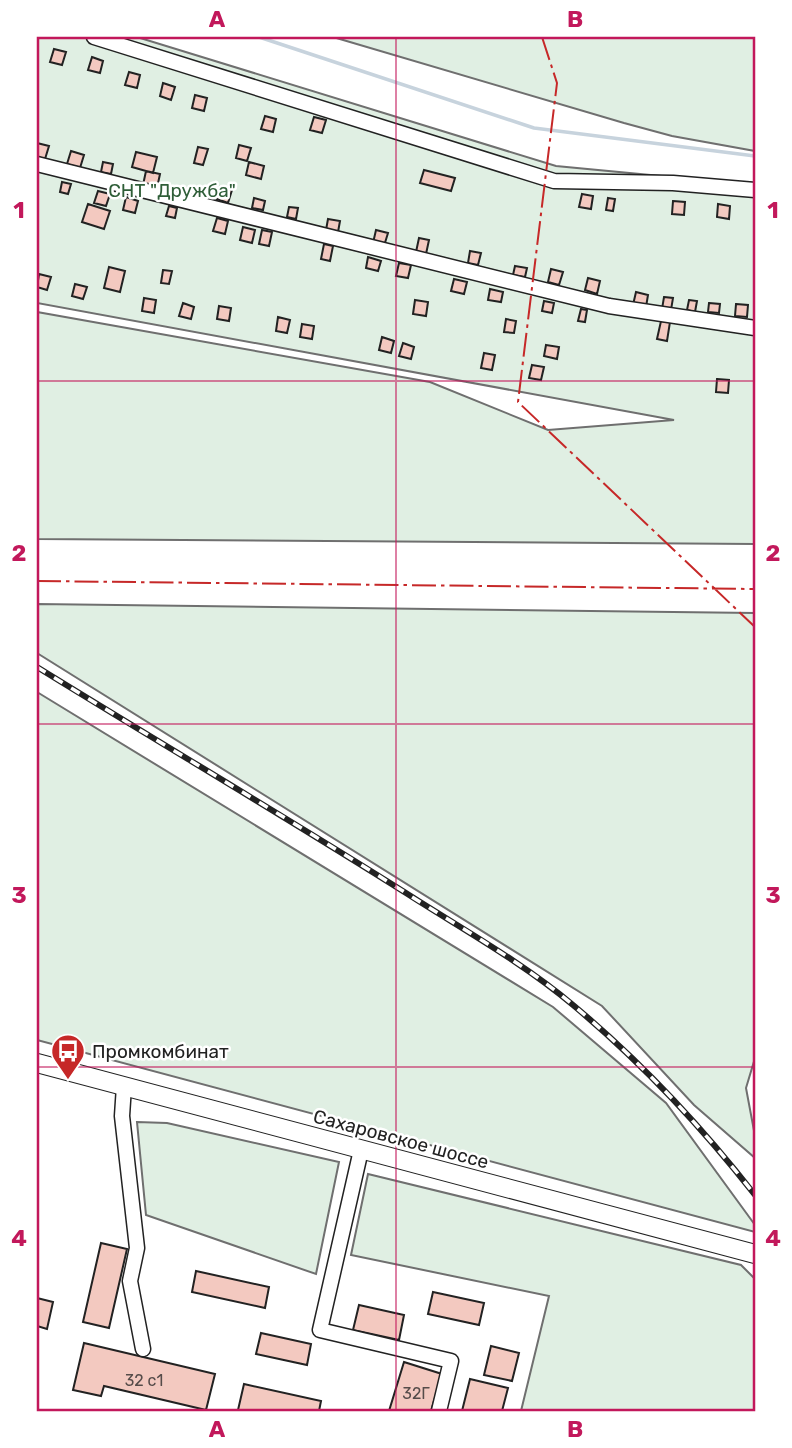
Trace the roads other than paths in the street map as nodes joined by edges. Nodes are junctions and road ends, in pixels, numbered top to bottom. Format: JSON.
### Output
{"nodes":[{"id":1,"x":94,"y":37,"type":"edge"},
{"id":2,"x":37,"y":164,"type":"edge"},
{"id":3,"x":755,"y":190,"type":"edge"},
{"id":4,"x":755,"y":328,"type":"edge"},
{"id":5,"x":37,"y":1063,"type":"edge"},
{"id":6,"x":124,"y":1086,"type":"junction"},
{"id":7,"x":362,"y":1150,"type":"junction"},
{"id":8,"x":755,"y":1254,"type":"edge"},
{"id":9,"x":143,"y":1349,"type":"dead end"},
{"id":10,"x":439,"y":1411,"type":"edge"}],
"edges":[{"from":1,"to":3,"type":"street"},
{"from":2,"to":4,"type":"street"},
{"from":5,"to":6,"type":"main road","name":"Сахаровское шоссе"},
{"from":6,"to":7,"type":"main road","name":"Сахаровское шоссе"},
{"from":6,"to":9,"type":"street"},
{"from":7,"to":8,"type":"main road","name":"Сахаровское шоссе"},
{"from":7,"to":10,"type":"street"}]}
